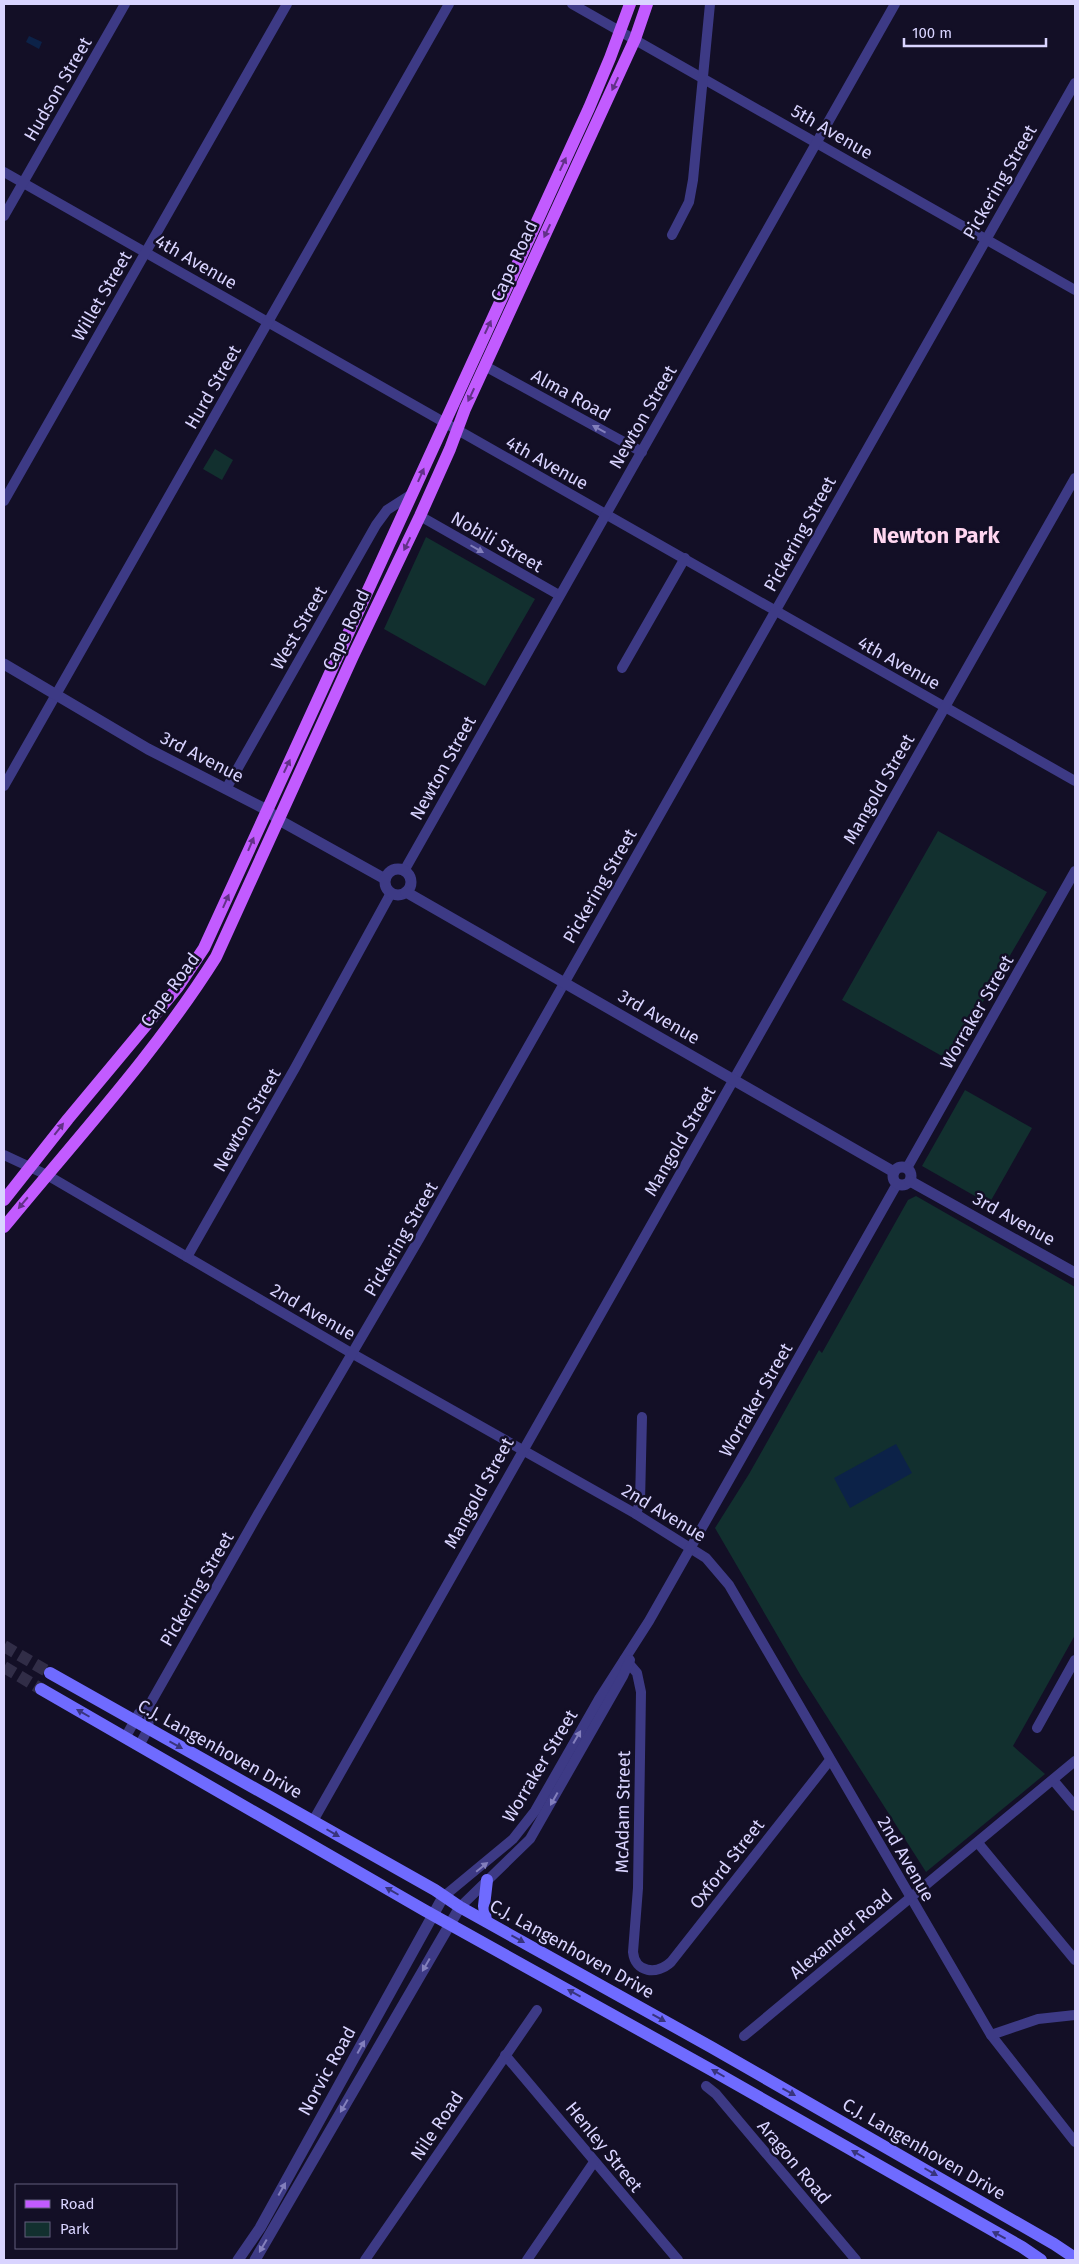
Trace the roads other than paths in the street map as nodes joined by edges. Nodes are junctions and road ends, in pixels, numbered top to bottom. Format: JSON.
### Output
{"nodes":[{"id":1,"x":125,"y":4,"type":"edge"},
{"id":2,"x":288,"y":4,"type":"edge"},
{"id":3,"x":449,"y":4,"type":"edge"},
{"id":4,"x":572,"y":4,"type":"edge"},
{"id":5,"x":630,"y":4,"type":"edge"},
{"id":6,"x":647,"y":4,"type":"edge"},
{"id":7,"x":710,"y":4,"type":"edge"},
{"id":8,"x":895,"y":4,"type":"edge"},
{"id":9,"x":620,"y":31,"type":"junction"},
{"id":10,"x":635,"y":40,"type":"junction"},
{"id":11,"x":704,"y":78,"type":"junction"},
{"id":12,"x":1075,"y":83,"type":"edge"},
{"id":13,"x":818,"y":143,"type":"junction"},
{"id":14,"x":4,"y":172,"type":"edge"},
{"id":15,"x":23,"y":182,"type":"junction"},
{"id":16,"x":4,"y":216,"type":"edge"},
{"id":17,"x":672,"y":235,"type":"dead end"},
{"id":18,"x":986,"y":239,"type":"junction"},
{"id":19,"x":146,"y":252,"type":"junction"},
{"id":20,"x":1075,"y":290,"type":"edge"},
{"id":21,"x":268,"y":322,"type":"junction"},
{"id":22,"x":485,"y":366,"type":"junction"},
{"id":23,"x":444,"y":423,"type":"junction"},
{"id":24,"x":457,"y":431,"type":"junction"},
{"id":25,"x":642,"y":452,"type":"junction"},
{"id":26,"x":1075,"y":478,"type":"edge"},
{"id":27,"x":412,"y":494,"type":"junction"},
{"id":28,"x":4,"y":501,"type":"edge"},
{"id":29,"x":606,"y":514,"type":"junction"},
{"id":30,"x":420,"y":516,"type":"junction"},
{"id":31,"x":685,"y":558,"type":"junction"},
{"id":32,"x":558,"y":595,"type":"junction"},
{"id":33,"x":775,"y":612,"type":"junction"},
{"id":34,"x":4,"y":664,"type":"edge"},
{"id":35,"x":622,"y":668,"type":"dead end"},
{"id":36,"x":56,"y":694,"type":"junction"},
{"id":37,"x":944,"y":707,"type":"junction"},
{"id":38,"x":1075,"y":781,"type":"edge"},
{"id":39,"x":4,"y":786,"type":"edge"},
{"id":40,"x":226,"y":788,"type":"junction"},
{"id":41,"x":267,"y":810,"type":"junction"},
{"id":42,"x":279,"y":820,"type":"junction"},
{"id":43,"x":404,"y":871,"type":"junction"},
{"id":44,"x":1075,"y":871,"type":"edge"},
{"id":45,"x":385,"y":879,"type":"junction"},
{"id":46,"x":406,"y":892,"type":"junction"},
{"id":47,"x":391,"y":893,"type":"junction"},
{"id":48,"x":564,"y":983,"type":"junction"},
{"id":49,"x":733,"y":1080,"type":"junction"},
{"id":50,"x":4,"y":1154,"type":"edge"},
{"id":51,"x":29,"y":1168,"type":"junction"},
{"id":52,"x":907,"y":1168,"type":"junction"},
{"id":53,"x":894,"y":1172,"type":"junction"},
{"id":54,"x":46,"y":1176,"type":"junction"},
{"id":55,"x":910,"y":1181,"type":"junction"},
{"id":56,"x":897,"y":1184,"type":"junction"},
{"id":57,"x":4,"y":1200,"type":"edge"},
{"id":58,"x":4,"y":1227,"type":"edge"},
{"id":59,"x":187,"y":1257,"type":"junction"},
{"id":60,"x":1074,"y":1269,"type":"edge"},
{"id":61,"x":353,"y":1354,"type":"junction"},
{"id":62,"x":642,"y":1417,"type":"dead end"},
{"id":63,"x":522,"y":1450,"type":"junction"},
{"id":64,"x":636,"y":1514,"type":"junction"},
{"id":65,"x":690,"y":1547,"type":"junction"},
{"id":66,"x":1075,"y":1660,"type":"edge"},
{"id":67,"x":627,"y":1661,"type":"junction"},
{"id":68,"x":50,"y":1673,"type":"tunnel mouth"},
{"id":69,"x":41,"y":1689,"type":"tunnel mouth"},
{"id":70,"x":150,"y":1704,"type":"junction"},
{"id":71,"x":134,"y":1721,"type":"junction"},
{"id":72,"x":1037,"y":1728,"type":"dead end"},
{"id":73,"x":148,"y":1729,"type":"junction"},
{"id":74,"x":125,"y":1738,"type":"junction"},
{"id":75,"x":139,"y":1746,"type":"junction"},
{"id":76,"x":830,"y":1760,"type":"junction"},
{"id":77,"x":1075,"y":1761,"type":"edge"},
{"id":78,"x":1053,"y":1780,"type":"junction"},
{"id":79,"x":1075,"y":1806,"type":"edge"},
{"id":80,"x":313,"y":1821,"type":"junction"},
{"id":81,"x":978,"y":1843,"type":"junction"},
{"id":82,"x":487,"y":1880,"type":"junction"},
{"id":83,"x":443,"y":1897,"type":"junction"},
{"id":84,"x":910,"y":1898,"type":"junction"},
{"id":85,"x":460,"y":1906,"type":"junction"},
{"id":86,"x":434,"y":1914,"type":"junction"},
{"id":87,"x":486,"y":1921,"type":"junction"},
{"id":88,"x":450,"y":1923,"type":"junction"},
{"id":89,"x":1075,"y":1960,"type":"edge"},
{"id":90,"x":641,"y":1967,"type":"joint"},
{"id":91,"x":537,"y":2010,"type":"dead end"},
{"id":92,"x":1075,"y":2015,"type":"edge"},
{"id":93,"x":744,"y":2036,"type":"dead end"},
{"id":94,"x":991,"y":2036,"type":"junction"},
{"id":95,"x":506,"y":2055,"type":"junction"},
{"id":96,"x":706,"y":2086,"type":"dead end"},
{"id":97,"x":1075,"y":2142,"type":"edge"},
{"id":98,"x":594,"y":2162,"type":"junction"},
{"id":99,"x":1075,"y":2258,"type":"edge"},
{"id":100,"x":238,"y":2260,"type":"edge"},
{"id":101,"x":255,"y":2260,"type":"edge"},
{"id":102,"x":365,"y":2260,"type":"edge"},
{"id":103,"x":527,"y":2260,"type":"edge"},
{"id":104,"x":678,"y":2260,"type":"edge"},
{"id":105,"x":856,"y":2260,"type":"edge"},
{"id":106,"x":1041,"y":2260,"type":"edge"}],
"edges":[{"from":1,"to":15,"type":"street","name":"Hudson Street"},
{"from":2,"to":19,"type":"street","name":"Willet Street"},
{"from":3,"to":21,"type":"street","name":"Hurd Street"},
{"from":4,"to":9,"type":"street","name":"5th Avenue"},
{"from":5,"to":9,"type":"main road","name":"Cape Road"},
{"from":6,"to":10,"type":"main road","name":"Cape Road"},
{"from":7,"to":11,"type":"street"},
{"from":8,"to":13,"type":"street","name":"Newton Street"},
{"from":9,"to":10,"type":"street","name":"5th Avenue"},
{"from":23,"to":9,"type":"main road","name":"Cape Road","one_way":true},
{"from":10,"to":11,"type":"street","name":"5th Avenue"},
{"from":10,"to":22,"type":"main road","name":"Cape Road","one_way":true},
{"from":11,"to":13,"type":"street","name":"5th Avenue"},
{"from":11,"to":17,"type":"street"},
{"from":12,"to":18,"type":"street","name":"Pickering Street"},
{"from":13,"to":18,"type":"street","name":"5th Avenue"},
{"from":13,"to":25,"type":"street","name":"Newton Street"},
{"from":14,"to":15,"type":"street","name":"4th Avenue"},
{"from":15,"to":16,"type":"street","name":"Hudson Street"},
{"from":15,"to":19,"type":"street","name":"4th Avenue"},
{"from":18,"to":20,"type":"street","name":"5th Avenue"},
{"from":18,"to":33,"type":"street","name":"Pickering Street"},
{"from":19,"to":21,"type":"street","name":"4th Avenue"},
{"from":19,"to":28,"type":"street","name":"Willet Street"},
{"from":21,"to":23,"type":"street","name":"4th Avenue"},
{"from":21,"to":36,"type":"street","name":"Hurd Street"},
{"from":22,"to":24,"type":"main road","name":"Cape Road","one_way":true},
{"from":25,"to":22,"type":"street","name":"Alma Road","one_way":true},
{"from":23,"to":24,"type":"street","name":"4th Avenue"},
{"from":27,"to":23,"type":"main road","name":"Cape Road","one_way":true},
{"from":24,"to":29,"type":"street","name":"4th Avenue"},
{"from":24,"to":30,"type":"main road","name":"Cape Road"},
{"from":25,"to":29,"type":"street","name":"Newton Street"},
{"from":26,"to":37,"type":"street","name":"Mangold Street"},
{"from":27,"to":40,"type":"street","name":"West Street"},
{"from":41,"to":27,"type":"main road","name":"Cape Road","one_way":true},
{"from":29,"to":31,"type":"street","name":"4th Avenue"},
{"from":29,"to":32,"type":"street","name":"Newton Street"},
{"from":30,"to":32,"type":"street","name":"Nobili Street","one_way":true},
{"from":30,"to":42,"type":"main road","name":"Cape Road","one_way":true},
{"from":31,"to":33,"type":"street","name":"4th Avenue"},
{"from":31,"to":35,"type":"street"},
{"from":32,"to":43,"type":"street","name":"Newton Street"},
{"from":33,"to":37,"type":"street","name":"4th Avenue"},
{"from":33,"to":48,"type":"street","name":"Pickering Street"},
{"from":34,"to":36,"type":"street","name":"3rd Avenue"},
{"from":36,"to":39,"type":"street","name":"Hurd Street"},
{"from":36,"to":40,"type":"street","name":"3rd Avenue"},
{"from":37,"to":38,"type":"street","name":"4th Avenue"},
{"from":37,"to":49,"type":"street","name":"Mangold Street"},
{"from":40,"to":41,"type":"street","name":"3rd Avenue"},
{"from":41,"to":42,"type":"street","name":"3rd Avenue"},
{"from":51,"to":41,"type":"main road","name":"Cape Road","one_way":true},
{"from":42,"to":45,"type":"street","name":"3rd Avenue"},
{"from":42,"to":54,"type":"main road","name":"Cape Road"},
{"from":43,"to":45,"type":"street"},
{"from":43,"to":46,"type":"street"},
{"from":44,"to":52,"type":"street","name":"Worraker Street"},
{"from":45,"to":47,"type":"street"},
{"from":46,"to":47,"type":"street"},
{"from":46,"to":48,"type":"street","name":"3rd Avenue"},
{"from":47,"to":59,"type":"street","name":"Newton Street"},
{"from":48,"to":49,"type":"street","name":"3rd Avenue"},
{"from":48,"to":61,"type":"street","name":"Pickering Street"},
{"from":49,"to":53,"type":"street","name":"3rd Avenue"},
{"from":49,"to":63,"type":"street","name":"Mangold Street"},
{"from":50,"to":51,"type":"street","name":"2nd Avenue"},
{"from":51,"to":54,"type":"street","name":"2nd Avenue"},
{"from":51,"to":57,"type":"main road","name":"Cape Road"},
{"from":52,"to":53,"type":"street"},
{"from":52,"to":55,"type":"street"},
{"from":53,"to":56,"type":"street"},
{"from":54,"to":58,"type":"main road","name":"Cape Road","one_way":true},
{"from":54,"to":59,"type":"street","name":"2nd Avenue"},
{"from":55,"to":56,"type":"street"},
{"from":55,"to":60,"type":"street","name":"3rd Avenue"},
{"from":56,"to":65,"type":"street","name":"Worraker Street"},
{"from":59,"to":61,"type":"street","name":"2nd Avenue"},
{"from":61,"to":63,"type":"street","name":"2nd Avenue"},
{"from":61,"to":70,"type":"street","name":"Pickering Street"},
{"from":62,"to":64,"type":"street"},
{"from":63,"to":64,"type":"street","name":"2nd Avenue"},
{"from":63,"to":80,"type":"street","name":"Mangold Street"},
{"from":64,"to":65,"type":"street","name":"2nd Avenue"},
{"from":65,"to":67,"type":"street","name":"Worraker Street"},
{"from":65,"to":76,"type":"street","name":"2nd Avenue"},
{"from":66,"to":72,"type":"street"},
{"from":67,"to":82,"type":"street","name":"Worraker Street","one_way":true},
{"from":83,"to":67,"type":"street","name":"Worraker Street","one_way":true},
{"from":67,"to":90,"type":"street","name":"McAdam Street"},
{"from":68,"to":71,"type":"main road","name":"C.J. Langenhoven Drive"},
{"from":74,"to":69,"type":"main road","name":"C.J. Langenhoven Drive","one_way":true},
{"from":70,"to":71,"type":"street","name":"Pickering Street"},
{"from":70,"to":73,"type":"street","name":"Pickering Street"},
{"from":71,"to":73,"type":"main road","name":"C.J. Langenhoven Drive"},
{"from":71,"to":74,"type":"street","name":"Pickering Street"},
{"from":73,"to":75,"type":"street","name":"Pickering Street"},
{"from":73,"to":80,"type":"main road","name":"C.J. Langenhoven Drive","one_way":true},
{"from":74,"to":75,"type":"main road","name":"C.J. Langenhoven Drive"},
{"from":86,"to":75,"type":"main road","name":"C.J. Langenhoven Drive","one_way":true},
{"from":76,"to":84,"type":"street","name":"2nd Avenue"},
{"from":76,"to":90,"type":"street","name":"Oxford Street"},
{"from":77,"to":78,"type":"street","name":"Alexander Road"},
{"from":78,"to":79,"type":"street"},
{"from":78,"to":81,"type":"street","name":"Alexander Road"},
{"from":80,"to":83,"type":"main road","name":"C.J. Langenhoven Drive","one_way":true},
{"from":81,"to":84,"type":"street","name":"Alexander Road"},
{"from":81,"to":89,"type":"street"},
{"from":82,"to":85,"type":"street","name":"Worraker Street"},
{"from":82,"to":87,"type":"main road"},
{"from":83,"to":85,"type":"main road","name":"C.J. Langenhoven Drive"},
{"from":83,"to":86,"type":"street","name":"Norvic Road"},
{"from":84,"to":93,"type":"street","name":"Alexander Road"},
{"from":84,"to":94,"type":"street","name":"2nd Avenue"},
{"from":85,"to":87,"type":"main road","name":"C.J. Langenhoven Drive"},
{"from":85,"to":88,"type":"street","name":"Norvic Road"},
{"from":86,"to":88,"type":"main road","name":"C.J. Langenhoven Drive"},
{"from":100,"to":86,"type":"street","name":"Norvic Road","one_way":true},
{"from":87,"to":99,"type":"main road","name":"C.J. Langenhoven Drive","one_way":true},
{"from":88,"to":101,"type":"street","name":"Norvic Road","one_way":true},
{"from":106,"to":88,"type":"main road","name":"C.J. Langenhoven Drive","one_way":true},
{"from":91,"to":95,"type":"street","name":"Nile Road"},
{"from":92,"to":94,"type":"street"},
{"from":94,"to":97,"type":"street","name":"2nd Avenue"},
{"from":95,"to":98,"type":"street","name":"Henley Street"},
{"from":95,"to":102,"type":"street","name":"Nile Road"},
{"from":96,"to":105,"type":"street","name":"Aragon Road"},
{"from":98,"to":103,"type":"street"},
{"from":98,"to":104,"type":"street","name":"Henley Street"}]}
